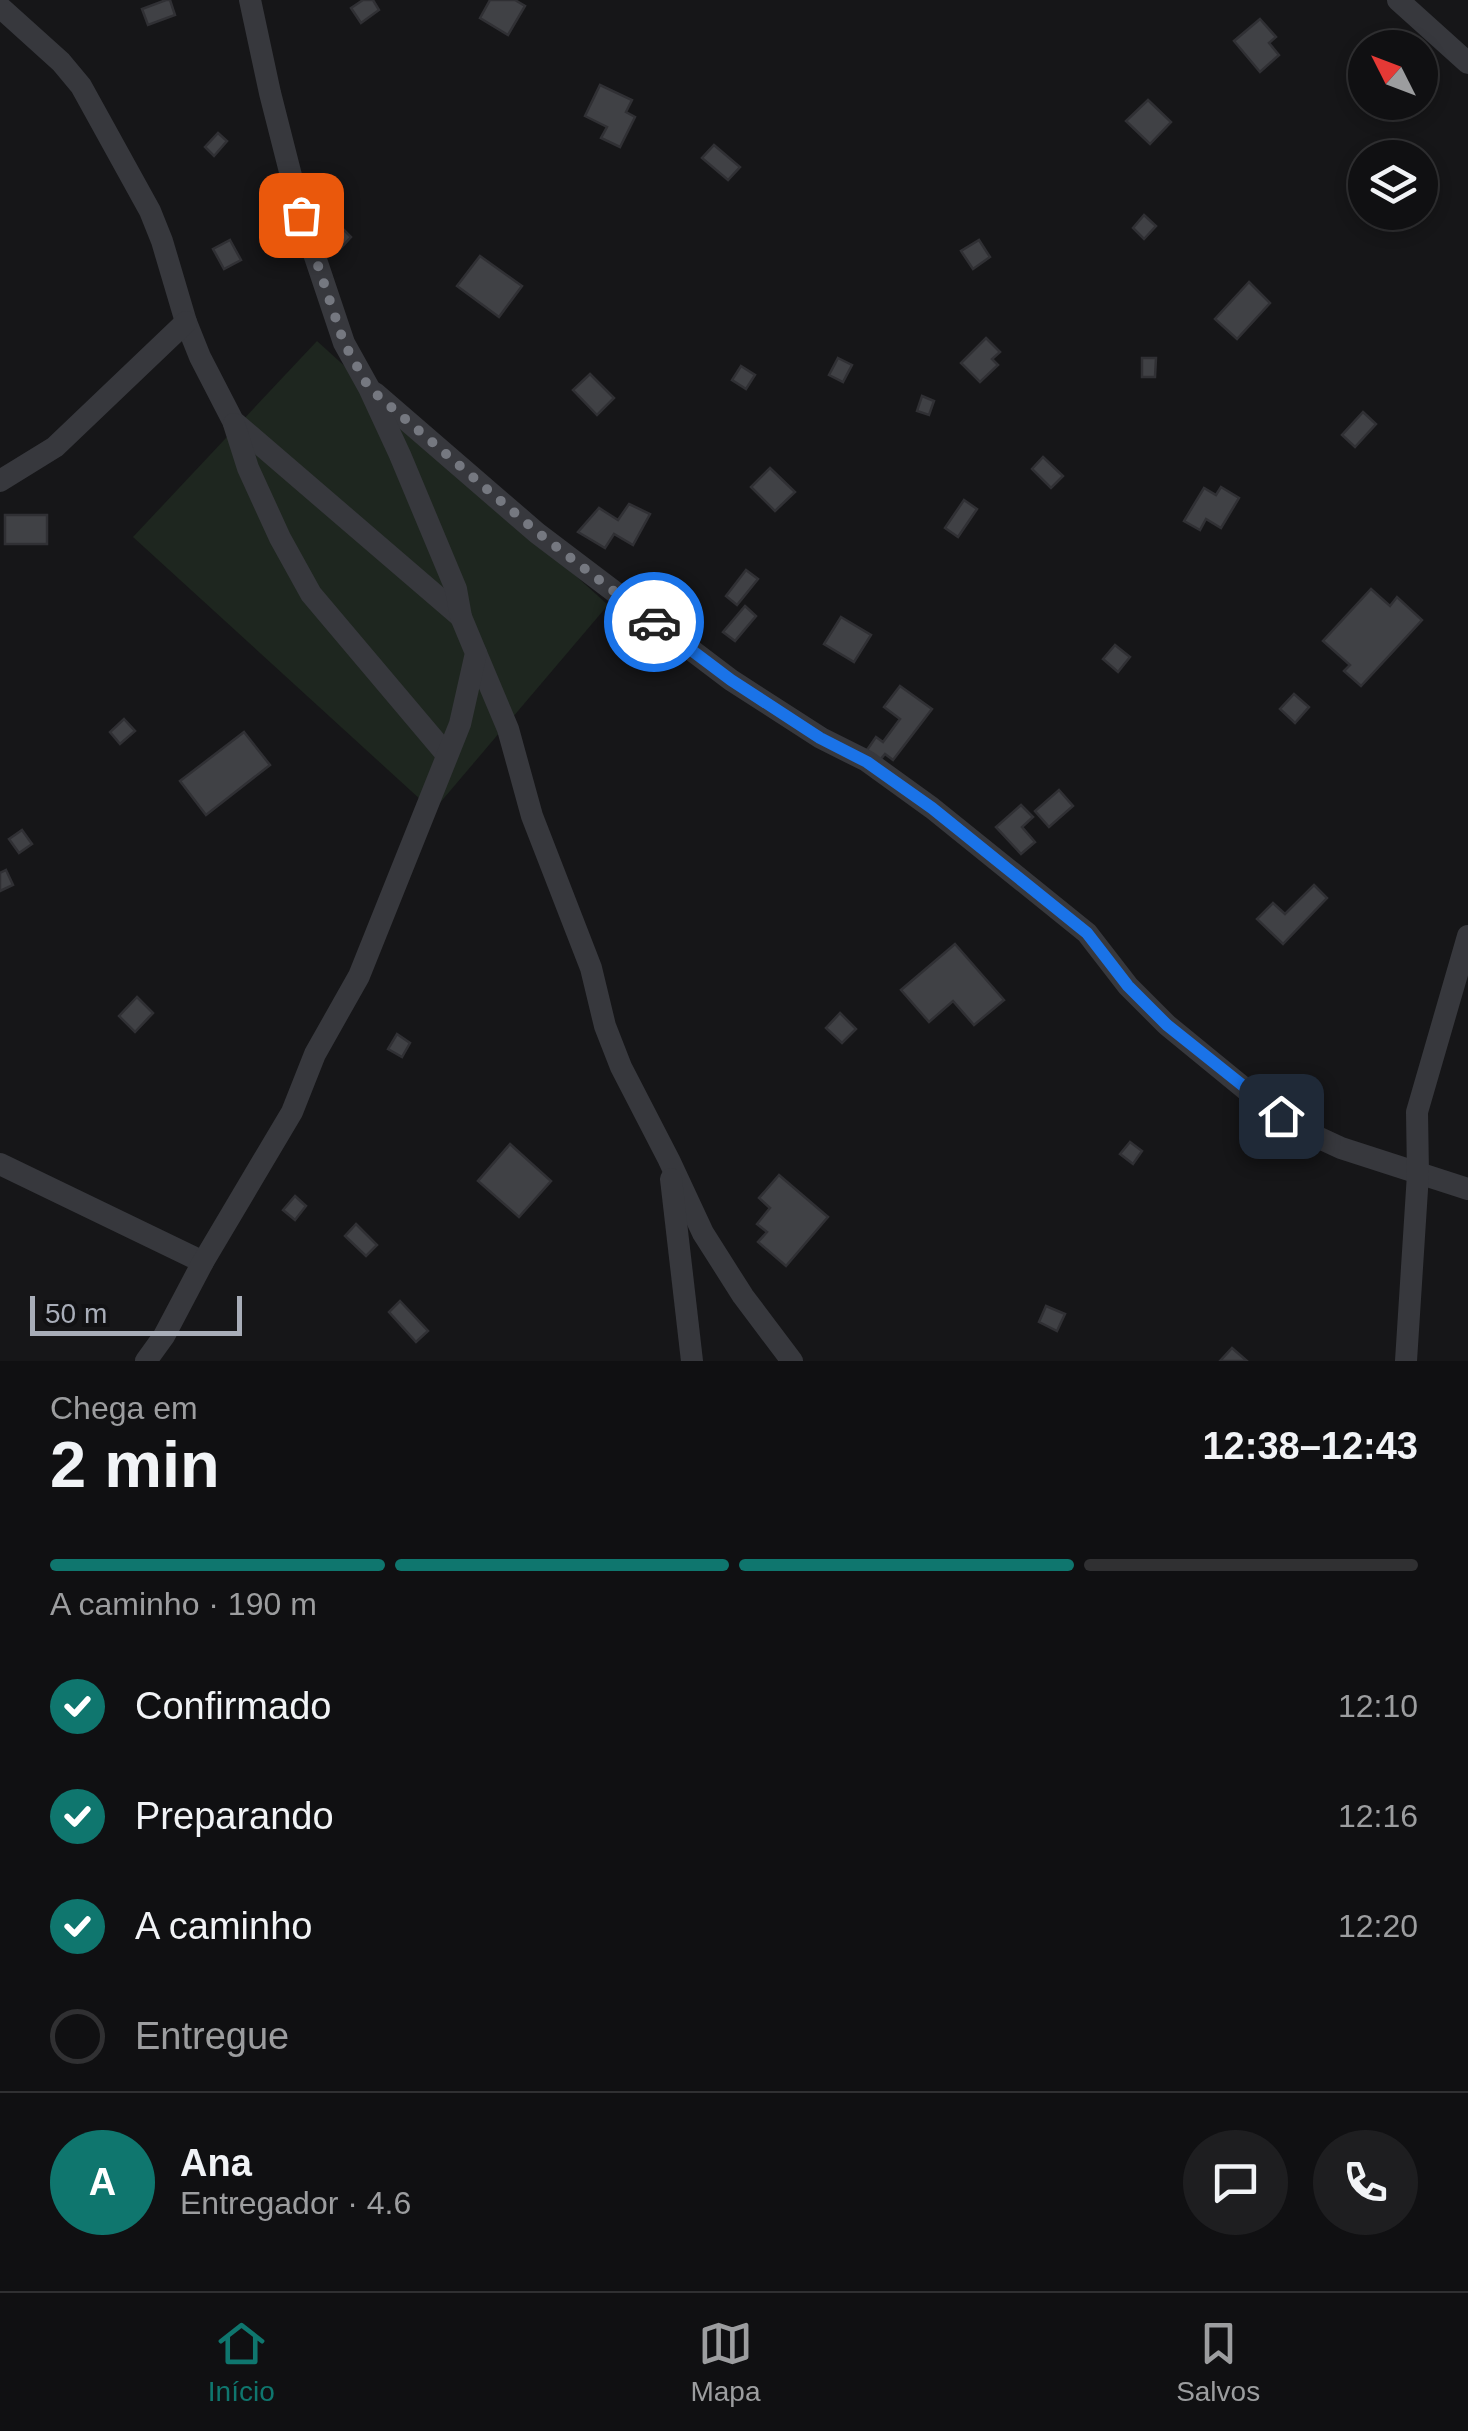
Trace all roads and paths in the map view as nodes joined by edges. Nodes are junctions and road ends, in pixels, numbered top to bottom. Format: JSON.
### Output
{"nodes":[{"id":1,"x":250,"y":0,"type":"edge"},
{"id":2,"x":1398,"y":0,"type":"edge"},
{"id":3,"x":0,"y":7,"type":"edge"},
{"id":4,"x":1468,"y":63,"type":"edge"},
{"id":5,"x":186,"y":322,"type":"junction"},
{"id":6,"x":369,"y":388,"type":"junction"},
{"id":7,"x":232,"y":421,"type":"junction"},
{"id":8,"x":0,"y":481,"type":"edge"},
{"id":9,"x":461,"y":617,"type":"junction"},
{"id":10,"x":476,"y":653,"type":"junction"},
{"id":11,"x":447,"y":755,"type":"junction"},
{"id":12,"x":1468,"y":936,"type":"edge"},
{"id":13,"x":669,"y":1160,"type":"junction"},
{"id":14,"x":0,"y":1164,"type":"edge"},
{"id":15,"x":1418,"y":1174,"type":"junction"},
{"id":16,"x":1468,"y":1189,"type":"edge"},
{"id":17,"x":203,"y":1262,"type":"junction"},
{"id":18,"x":146,"y":1361,"type":"edge"},
{"id":19,"x":692,"y":1361,"type":"edge"},
{"id":20,"x":792,"y":1361,"type":"edge"},
{"id":21,"x":1406,"y":1361,"type":"edge"}],
"edges":[{"from":1,"to":6,"type":"street"},
{"from":2,"to":4,"type":"street"},
{"from":3,"to":5,"type":"street"},
{"from":5,"to":7,"type":"street"},
{"from":5,"to":8,"type":"street"},
{"from":6,"to":9,"type":"street"},
{"from":6,"to":15,"type":"street"},
{"from":7,"to":9,"type":"street"},
{"from":7,"to":11,"type":"street"},
{"from":9,"to":10,"type":"street"},
{"from":10,"to":11,"type":"street"},
{"from":10,"to":13,"type":"street"},
{"from":11,"to":17,"type":"street"},
{"from":12,"to":15,"type":"street"},
{"from":13,"to":19,"type":"street"},
{"from":13,"to":20,"type":"street"},
{"from":14,"to":17,"type":"street"},
{"from":15,"to":16,"type":"street"},
{"from":15,"to":21,"type":"street"},
{"from":17,"to":18,"type":"street"}]}
